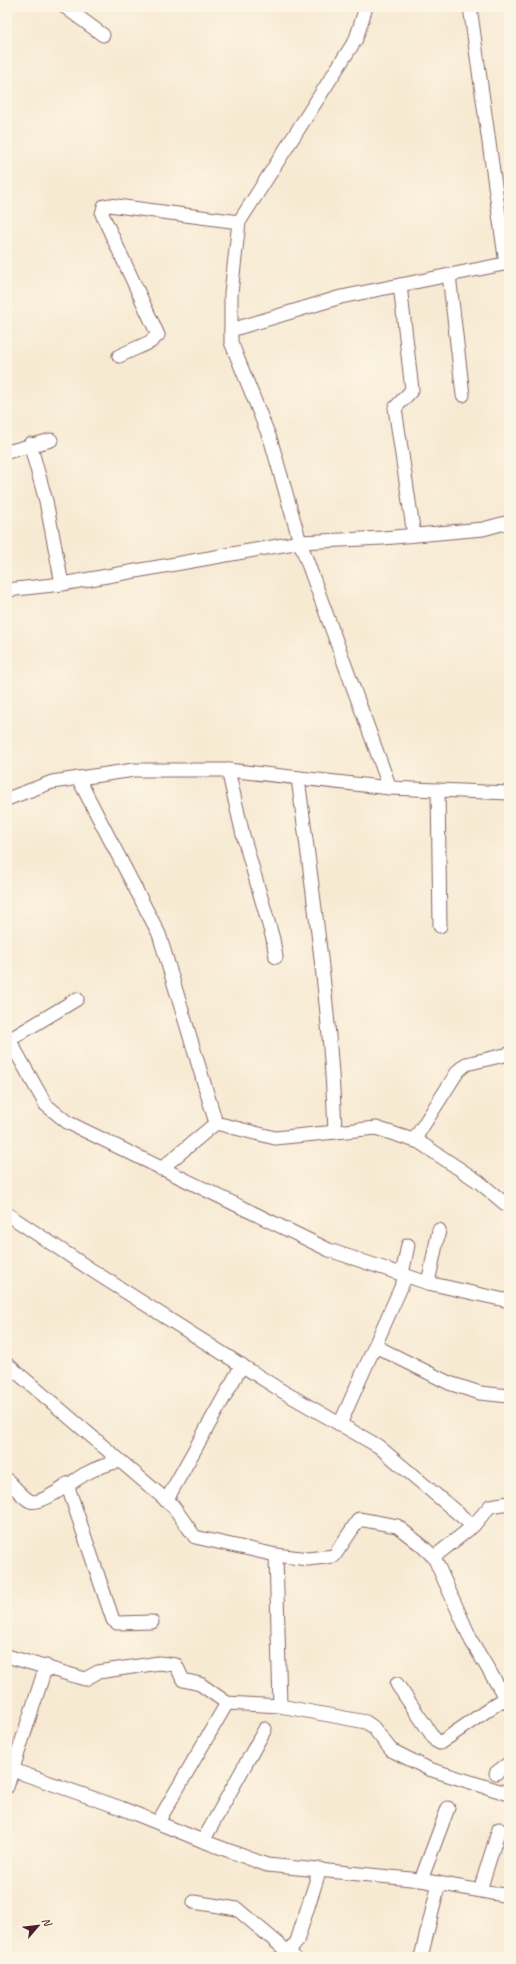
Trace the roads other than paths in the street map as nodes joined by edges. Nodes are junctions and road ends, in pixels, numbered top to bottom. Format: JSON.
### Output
{"nodes":[{"id":1,"x":65,"y":7,"type":"edge"},
{"id":2,"x":366,"y":7,"type":"edge"},
{"id":3,"x":470,"y":7,"type":"edge"},
{"id":4,"x":103,"y":35,"type":"dead end"},
{"id":5,"x":239,"y":222,"type":"junction"},
{"id":6,"x":507,"y":264,"type":"edge"},
{"id":7,"x":449,"y":275,"type":"junction"},
{"id":8,"x":400,"y":285,"type":"junction"},
{"id":9,"x":231,"y":330,"type":"junction"},
{"id":10,"x":119,"y":356,"type":"dead end"},
{"id":11,"x":463,"y":395,"type":"dead end"},
{"id":12,"x":51,"y":440,"type":"dead end"},
{"id":13,"x":30,"y":444,"type":"junction"},
{"id":14,"x":7,"y":452,"type":"edge"},
{"id":15,"x":509,"y":522,"type":"edge"},
{"id":16,"x":414,"y":535,"type":"junction"},
{"id":17,"x":300,"y":542,"type":"junction"},
{"id":18,"x":62,"y":584,"type":"junction"},
{"id":19,"x":7,"y":590,"type":"edge"},
{"id":20,"x":228,"y":770,"type":"junction"},
{"id":21,"x":78,"y":778,"type":"junction"},
{"id":22,"x":298,"y":778,"type":"junction"},
{"id":23,"x":390,"y":788,"type":"junction"},
{"id":24,"x":438,"y":790,"type":"junction"},
{"id":25,"x":509,"y":793,"type":"edge"},
{"id":26,"x":7,"y":799,"type":"edge"},
{"id":27,"x":440,"y":926,"type":"dead end"},
{"id":28,"x":276,"y":957,"type":"dead end"},
{"id":29,"x":77,"y":999,"type":"dead end"},
{"id":30,"x":8,"y":1038,"type":"edge"},
{"id":31,"x":509,"y":1054,"type":"edge"},
{"id":32,"x":216,"y":1123,"type":"junction"},
{"id":33,"x":335,"y":1132,"type":"junction"},
{"id":34,"x":414,"y":1140,"type":"junction"},
{"id":35,"x":161,"y":1169,"type":"junction"},
{"id":36,"x":509,"y":1207,"type":"edge"},
{"id":37,"x":7,"y":1214,"type":"edge"},
{"id":38,"x":440,"y":1230,"type":"dead end"},
{"id":39,"x":408,"y":1245,"type":"dead end"},
{"id":40,"x":404,"y":1275,"type":"junction"},
{"id":41,"x":428,"y":1283,"type":"junction"},
{"id":42,"x":509,"y":1301,"type":"edge"},
{"id":43,"x":375,"y":1346,"type":"junction"},
{"id":44,"x":7,"y":1364,"type":"edge"},
{"id":45,"x":242,"y":1365,"type":"junction"},
{"id":46,"x":509,"y":1396,"type":"edge"},
{"id":47,"x":340,"y":1424,"type":"junction"},
{"id":48,"x":120,"y":1462,"type":"junction"},
{"id":49,"x":7,"y":1480,"type":"edge"},
{"id":50,"x":67,"y":1484,"type":"junction"},
{"id":51,"x":166,"y":1501,"type":"junction"},
{"id":52,"x":509,"y":1503,"type":"edge"},
{"id":53,"x":474,"y":1526,"type":"junction"},
{"id":54,"x":276,"y":1555,"type":"junction"},
{"id":55,"x":434,"y":1557,"type":"junction"},
{"id":56,"x":152,"y":1622,"type":"dead end"},
{"id":57,"x":7,"y":1656,"type":"edge"},
{"id":58,"x":46,"y":1666,"type":"junction"},
{"id":59,"x":397,"y":1684,"type":"dead end"},
{"id":60,"x":507,"y":1701,"type":"edge"},
{"id":61,"x":228,"y":1703,"type":"junction"},
{"id":62,"x":280,"y":1706,"type":"junction"},
{"id":63,"x":265,"y":1729,"type":"dead end"},
{"id":64,"x":509,"y":1763,"type":"edge"},
{"id":65,"x":14,"y":1770,"type":"junction"},
{"id":66,"x":496,"y":1773,"type":"dead end"},
{"id":67,"x":7,"y":1787,"type":"edge"},
{"id":68,"x":509,"y":1794,"type":"edge"},
{"id":69,"x":448,"y":1808,"type":"dead end"},
{"id":70,"x":158,"y":1822,"type":"junction"},
{"id":71,"x":500,"y":1829,"type":"dead end"},
{"id":72,"x":203,"y":1841,"type":"junction"},
{"id":73,"x":320,"y":1869,"type":"junction"},
{"id":74,"x":421,"y":1880,"type":"junction"},
{"id":75,"x":439,"y":1883,"type":"junction"},
{"id":76,"x":480,"y":1890,"type":"junction"},
{"id":77,"x":509,"y":1896,"type":"edge"},
{"id":78,"x":194,"y":1902,"type":"dead end"},
{"id":79,"x":291,"y":1954,"type":"edge"},
{"id":80,"x":422,"y":1957,"type":"edge"}],
"edges":[{"from":1,"to":4,"type":"street"},
{"from":2,"to":5,"type":"street"},
{"from":3,"to":6,"type":"street"},
{"from":5,"to":9,"type":"street"},
{"from":5,"to":10,"type":"street"},
{"from":6,"to":7,"type":"street"},
{"from":7,"to":8,"type":"street"},
{"from":7,"to":11,"type":"street"},
{"from":8,"to":9,"type":"street"},
{"from":8,"to":16,"type":"street"},
{"from":9,"to":17,"type":"street"},
{"from":12,"to":13,"type":"street"},
{"from":13,"to":14,"type":"street"},
{"from":13,"to":18,"type":"street"},
{"from":15,"to":16,"type":"street"},
{"from":16,"to":17,"type":"street"},
{"from":17,"to":18,"type":"street"},
{"from":17,"to":23,"type":"street"},
{"from":18,"to":19,"type":"street"},
{"from":20,"to":21,"type":"street"},
{"from":20,"to":22,"type":"street"},
{"from":20,"to":28,"type":"street"},
{"from":21,"to":26,"type":"street"},
{"from":21,"to":32,"type":"street"},
{"from":22,"to":23,"type":"street"},
{"from":22,"to":33,"type":"street"},
{"from":23,"to":24,"type":"street"},
{"from":24,"to":25,"type":"street"},
{"from":24,"to":27,"type":"street"},
{"from":29,"to":30,"type":"street"},
{"from":30,"to":35,"type":"street"},
{"from":31,"to":34,"type":"street"},
{"from":32,"to":33,"type":"street"},
{"from":32,"to":35,"type":"street"},
{"from":33,"to":34,"type":"street"},
{"from":34,"to":36,"type":"street"},
{"from":35,"to":40,"type":"street"},
{"from":37,"to":45,"type":"street"},
{"from":38,"to":41,"type":"street"},
{"from":39,"to":40,"type":"street"},
{"from":40,"to":41,"type":"street"},
{"from":40,"to":43,"type":"street"},
{"from":41,"to":42,"type":"street"},
{"from":43,"to":46,"type":"street"},
{"from":43,"to":47,"type":"street"},
{"from":44,"to":48,"type":"street"},
{"from":45,"to":47,"type":"street"},
{"from":45,"to":51,"type":"street"},
{"from":47,"to":53,"type":"street"},
{"from":48,"to":50,"type":"street"},
{"from":48,"to":51,"type":"street"},
{"from":49,"to":50,"type":"street"},
{"from":50,"to":56,"type":"street"},
{"from":51,"to":54,"type":"street"},
{"from":52,"to":53,"type":"street"},
{"from":53,"to":55,"type":"street"},
{"from":54,"to":55,"type":"street"},
{"from":54,"to":62,"type":"street"},
{"from":55,"to":60,"type":"street"},
{"from":57,"to":58,"type":"street"},
{"from":58,"to":61,"type":"street"},
{"from":58,"to":65,"type":"street"},
{"from":59,"to":60,"type":"street"},
{"from":61,"to":62,"type":"street"},
{"from":61,"to":70,"type":"street"},
{"from":62,"to":68,"type":"street"},
{"from":63,"to":72,"type":"street"},
{"from":64,"to":66,"type":"street"},
{"from":65,"to":67,"type":"street"},
{"from":65,"to":70,"type":"street"},
{"from":69,"to":74,"type":"street"},
{"from":70,"to":72,"type":"street"},
{"from":71,"to":76,"type":"street"},
{"from":72,"to":73,"type":"street"},
{"from":73,"to":74,"type":"street"},
{"from":73,"to":79,"type":"street"},
{"from":74,"to":75,"type":"street"},
{"from":75,"to":76,"type":"street"},
{"from":75,"to":80,"type":"street"},
{"from":76,"to":77,"type":"street"},
{"from":78,"to":79,"type":"street"}]}
